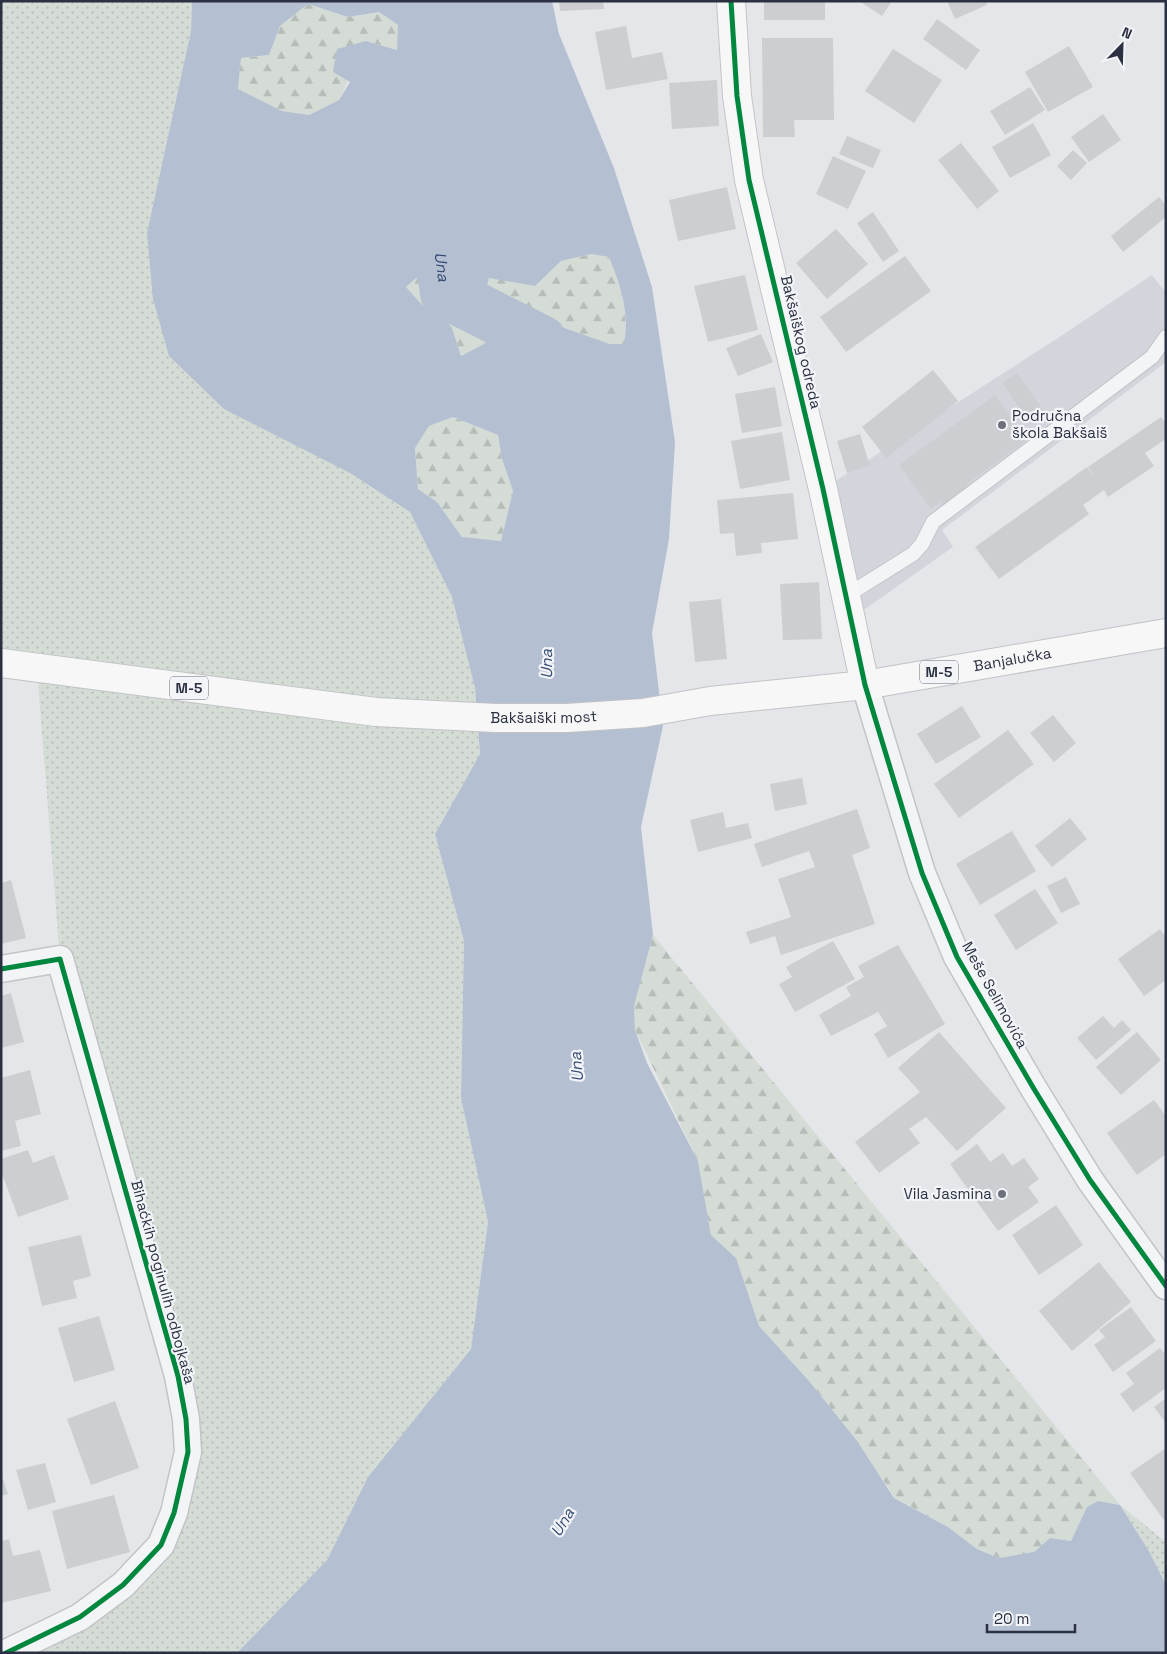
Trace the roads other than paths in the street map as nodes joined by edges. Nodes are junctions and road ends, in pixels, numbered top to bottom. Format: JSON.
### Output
{"nodes":[{"id":1,"x":731,"y":1,"type":"edge"},
{"id":2,"x":1166,"y":337,"type":"edge"},
{"id":3,"x":846,"y":596,"type":"junction"},
{"id":4,"x":1166,"y":633,"type":"edge"},
{"id":5,"x":1,"y":663,"type":"edge"},
{"id":6,"x":865,"y":685,"type":"junction"},
{"id":7,"x":710,"y":701,"type":"joint"},
{"id":8,"x":1,"y":969,"type":"edge"},
{"id":9,"x":1166,"y":1286,"type":"edge"},
{"id":10,"x":6,"y":1653,"type":"edge"}],
"edges":[{"from":1,"to":3,"type":"main road","name":"Bakšaiškog odreda"},
{"from":2,"to":3,"type":"lane"},
{"from":3,"to":6,"type":"main road","name":"Bakšaiškog odreda"},
{"from":4,"to":6,"type":"main road","name":"Banjalučka","number":"M-5"},
{"from":5,"to":7,"type":"main road","name":"Bakšaiški most","number":"M-5"},
{"from":6,"to":7,"type":"main road","name":"Banjalučka","number":"M-5"},
{"from":6,"to":9,"type":"street","name":"Meše Selimovića"},
{"from":8,"to":10,"type":"street","name":"Bihaćkih poginulih odbojkaša"}]}
